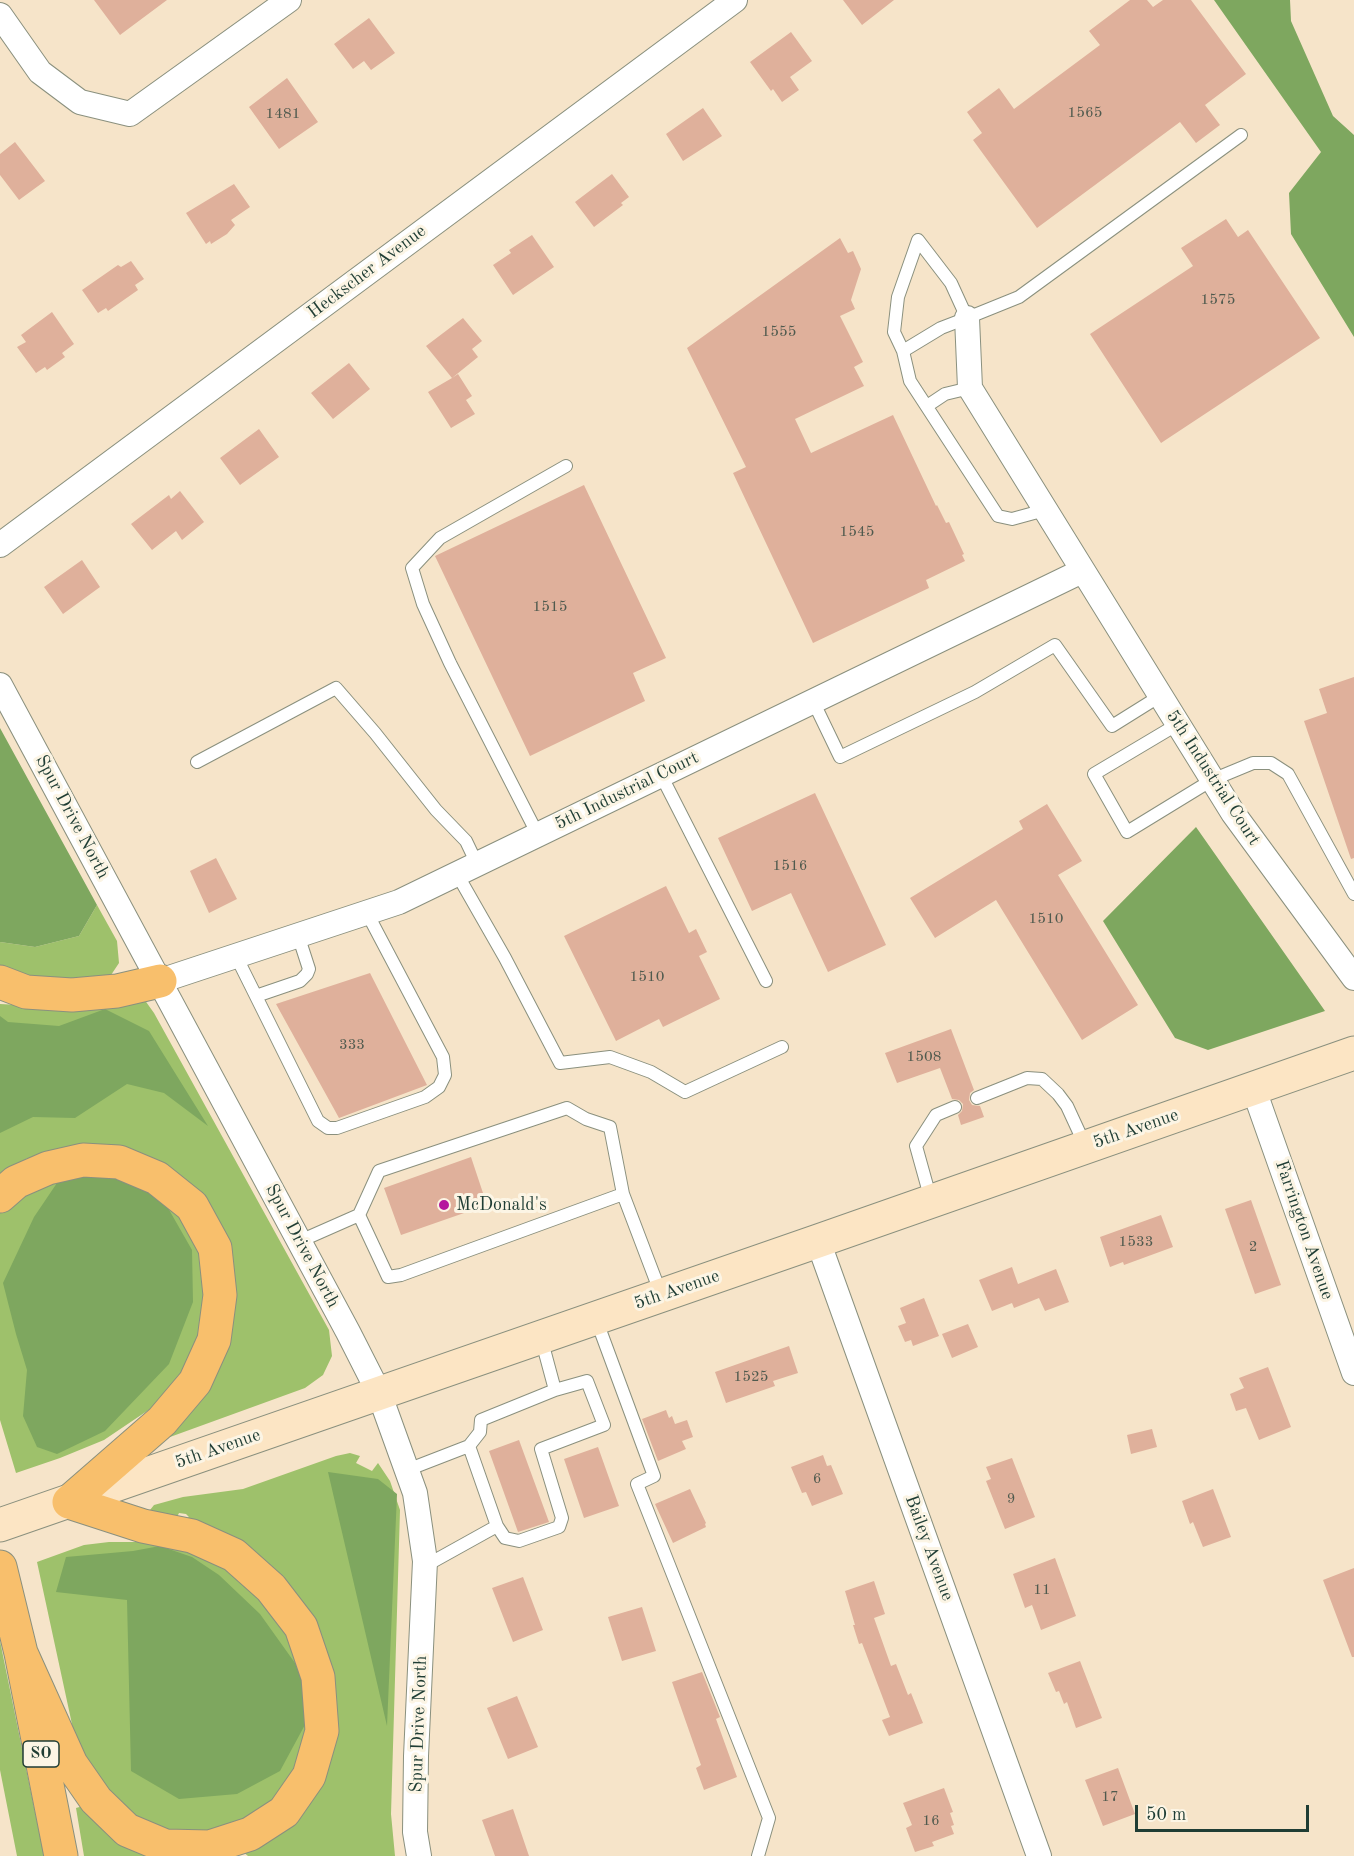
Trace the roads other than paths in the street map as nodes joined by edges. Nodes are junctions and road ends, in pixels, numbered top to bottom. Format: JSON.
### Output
{"nodes":[{"id":1,"x":289,"y":0,"type":"edge"},
{"id":2,"x":735,"y":0,"type":"edge"},
{"id":3,"x":0,"y":15,"type":"edge"},
{"id":4,"x":1241,"y":135,"type":"dead end"},
{"id":5,"x":968,"y":318,"type":"junction"},
{"id":6,"x":903,"y":351,"type":"junction"},
{"id":7,"x":970,"y":388,"type":"junction"},
{"id":8,"x":927,"y":406,"type":"junction"},
{"id":9,"x":566,"y":466,"type":"dead end"},
{"id":10,"x":1045,"y":510,"type":"junction"},
{"id":11,"x":0,"y":545,"type":"edge"},
{"id":12,"x":1082,"y":571,"type":"junction"},
{"id":13,"x":0,"y":685,"type":"edge"},
{"id":14,"x":1160,"y":696,"type":"junction"},
{"id":15,"x":813,"y":701,"type":"junction"},
{"id":16,"x":1178,"y":724,"type":"junction"},
{"id":17,"x":197,"y":762,"type":"dead end"},
{"id":18,"x":661,"y":775,"type":"junction"},
{"id":19,"x":1212,"y":780,"type":"junction"},
{"id":20,"x":538,"y":835,"type":"junction"},
{"id":21,"x":467,"y":869,"type":"junction"},
{"id":22,"x":1354,"y":894,"type":"edge"},
{"id":23,"x":367,"y":913,"type":"junction"},
{"id":24,"x":298,"y":935,"type":"junction"},
{"id":25,"x":236,"y":956,"type":"junction"},
{"id":26,"x":1354,"y":978,"type":"edge"},
{"id":27,"x":160,"y":981,"type":"junction"},
{"id":28,"x":766,"y":981,"type":"dead end"},
{"id":29,"x":0,"y":982,"type":"edge"},
{"id":30,"x":256,"y":996,"type":"junction"},
{"id":31,"x":782,"y":1047,"type":"dead end"},
{"id":32,"x":1354,"y":1053,"type":"edge"},
{"id":33,"x":1253,"y":1088,"type":"junction"},
{"id":34,"x":977,"y":1098,"type":"dead end"},
{"id":35,"x":955,"y":1107,"type":"dead end"},
{"id":36,"x":1085,"y":1147,"type":"junction"},
{"id":37,"x":623,"y":1194,"type":"junction"},
{"id":38,"x":0,"y":1196,"type":"edge"},
{"id":39,"x":931,"y":1201,"type":"junction"},
{"id":40,"x":359,"y":1215,"type":"junction"},
{"id":41,"x":300,"y":1241,"type":"junction"},
{"id":42,"x":818,"y":1241,"type":"junction"},
{"id":43,"x":662,"y":1295,"type":"junction"},
{"id":44,"x":596,"y":1318,"type":"junction"},
{"id":45,"x":541,"y":1337,"type":"junction"},
{"id":46,"x":1354,"y":1373,"type":"edge"},
{"id":47,"x":555,"y":1390,"type":"junction"},
{"id":48,"x":379,"y":1393,"type":"junction"},
{"id":49,"x":469,"y":1446,"type":"junction"},
{"id":50,"x":407,"y":1470,"type":"junction"},
{"id":51,"x":69,"y":1502,"type":"junction"},
{"id":52,"x":0,"y":1525,"type":"edge"},
{"id":53,"x":497,"y":1526,"type":"junction"},
{"id":54,"x":424,"y":1566,"type":"junction"},
{"id":55,"x":0,"y":1567,"type":"edge"},
{"id":56,"x":21,"y":1653,"type":"junction"},
{"id":57,"x":61,"y":1856,"type":"edge"},
{"id":58,"x":419,"y":1856,"type":"edge"},
{"id":59,"x":758,"y":1856,"type":"edge"},
{"id":60,"x":1039,"y":1856,"type":"edge"}],
"edges":[{"from":1,"to":3,"type":"street"},
{"from":2,"to":11,"type":"street","name":"Heckscher Avenue"},
{"from":4,"to":5,"type":"lane"},
{"from":5,"to":6,"type":"lane"},
{"from":5,"to":6,"type":"lane"},
{"from":5,"to":7,"type":"street","name":"5th Industrial Court"},
{"from":6,"to":8,"type":"lane"},
{"from":7,"to":8,"type":"lane"},
{"from":7,"to":10,"type":"street","name":"5th Industrial Court"},
{"from":8,"to":10,"type":"lane"},
{"from":9,"to":20,"type":"lane"},
{"from":10,"to":12,"type":"street","name":"5th Industrial Court"},
{"from":12,"to":14,"type":"street","name":"5th Industrial Court"},
{"from":12,"to":15,"type":"street","name":"5th Industrial Court"},
{"from":13,"to":27,"type":"street","name":"Spur Drive North"},
{"from":14,"to":15,"type":"lane"},
{"from":14,"to":16,"type":"street","name":"5th Industrial Court"},
{"from":15,"to":18,"type":"street","name":"5th Industrial Court"},
{"from":16,"to":19,"type":"street","name":"5th Industrial Court"},
{"from":16,"to":19,"type":"lane"},
{"from":17,"to":21,"type":"lane"},
{"from":18,"to":20,"type":"street","name":"5th Industrial Court"},
{"from":18,"to":28,"type":"lane"},
{"from":19,"to":22,"type":"lane"},
{"from":19,"to":26,"type":"street","name":"5th Industrial Court"},
{"from":20,"to":21,"type":"street","name":"5th Industrial Court"},
{"from":21,"to":23,"type":"street","name":"5th Industrial Court"},
{"from":21,"to":31,"type":"lane"},
{"from":23,"to":24,"type":"street","name":"5th Industrial Court"},
{"from":23,"to":30,"type":"lane"},
{"from":24,"to":25,"type":"street","name":"5th Industrial Court"},
{"from":24,"to":30,"type":"lane"},
{"from":25,"to":27,"type":"street","name":"5th Industrial Court"},
{"from":25,"to":30,"type":"lane"},
{"from":27,"to":29,"type":"highway"},
{"from":27,"to":41,"type":"street","name":"Spur Drive North"},
{"from":32,"to":33,"type":"main road","name":"5th Avenue"},
{"from":33,"to":36,"type":"main road","name":"5th Avenue"},
{"from":33,"to":46,"type":"street","name":"Farrington Avenue"},
{"from":34,"to":36,"type":"lane"},
{"from":35,"to":39,"type":"lane"},
{"from":36,"to":39,"type":"main road","name":"5th Avenue"},
{"from":37,"to":40,"type":"lane"},
{"from":37,"to":40,"type":"lane"},
{"from":37,"to":43,"type":"lane"},
{"from":38,"to":51,"type":"highway"},
{"from":39,"to":42,"type":"main road","name":"5th Avenue"},
{"from":40,"to":41,"type":"lane"},
{"from":41,"to":48,"type":"street","name":"Spur Drive North"},
{"from":42,"to":43,"type":"main road","name":"5th Avenue"},
{"from":42,"to":60,"type":"street","name":"Bailey Avenue"},
{"from":43,"to":44,"type":"main road","name":"5th Avenue"},
{"from":44,"to":45,"type":"main road","name":"5th Avenue"},
{"from":44,"to":59,"type":"lane"},
{"from":45,"to":47,"type":"lane"},
{"from":45,"to":48,"type":"main road","name":"5th Avenue"},
{"from":47,"to":49,"type":"lane"},
{"from":47,"to":53,"type":"lane"},
{"from":48,"to":50,"type":"street","name":"Spur Drive North"},
{"from":48,"to":51,"type":"main road","name":"5th Avenue"},
{"from":49,"to":50,"type":"lane"},
{"from":49,"to":53,"type":"lane"},
{"from":50,"to":54,"type":"street","name":"Spur Drive North"},
{"from":51,"to":52,"type":"main road","name":"5th Avenue"},
{"from":51,"to":56,"type":"highway"},
{"from":53,"to":54,"type":"lane"},
{"from":54,"to":58,"type":"street","name":"Spur Drive North"},
{"from":55,"to":56,"type":"highway","number":"SO"},
{"from":56,"to":57,"type":"highway","number":"SO"}]}
